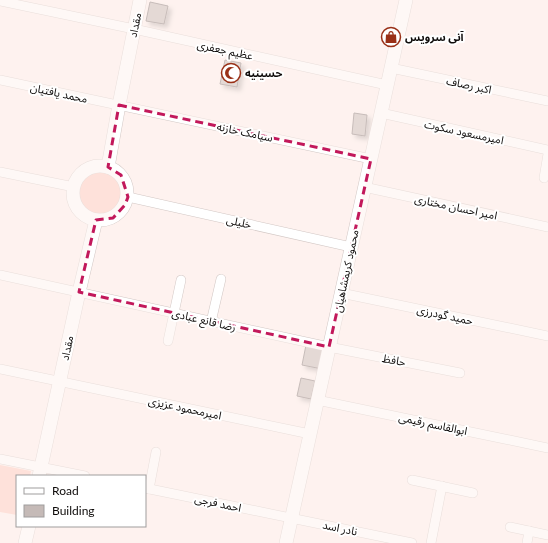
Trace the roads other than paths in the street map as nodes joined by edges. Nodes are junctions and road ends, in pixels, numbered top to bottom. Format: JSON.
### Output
{"nodes":[{"id":1,"x":140,"y":0,"type":"edge"},
{"id":2,"x":406,"y":0,"type":"edge"},
{"id":3,"x":0,"y":1,"type":"edge"},
{"id":4,"x":134,"y":30,"type":"junction"},
{"id":5,"x":391,"y":68,"type":"junction"},
{"id":6,"x":0,"y":80,"type":"edge"},
{"id":7,"x":387,"y":85,"type":"junction"},
{"id":8,"x":548,"y":101,"type":"edge"},
{"id":9,"x":118,"y":106,"type":"junction"},
{"id":10,"x":381,"y":113,"type":"junction"},
{"id":11,"x":548,"y":150,"type":"edge"},
{"id":12,"x":548,"y":154,"type":"edge"},
{"id":13,"x":371,"y":159,"type":"junction"},
{"id":14,"x":108,"y":167,"type":"junction"},
{"id":15,"x":0,"y":172,"type":"edge"},
{"id":16,"x":544,"y":178,"type":"dead end"},
{"id":17,"x":74,"y":186,"type":"junction"},
{"id":18,"x":364,"y":187,"type":"junction"},
{"id":19,"x":128,"y":197,"type":"junction"},
{"id":20,"x":96,"y":220,"type":"junction"},
{"id":21,"x":548,"y":227,"type":"edge"},
{"id":22,"x":351,"y":247,"type":"junction"},
{"id":23,"x":0,"y":275,"type":"edge"},
{"id":24,"x":221,"y":279,"type":"dead end"},
{"id":25,"x":181,"y":280,"type":"dead end"},
{"id":26,"x":79,"y":292,"type":"junction"},
{"id":27,"x":341,"y":293,"type":"junction"},
{"id":28,"x":174,"y":313,"type":"junction"},
{"id":29,"x":211,"y":322,"type":"junction"},
{"id":30,"x":548,"y":336,"type":"edge"},
{"id":31,"x":168,"y":341,"type":"dead end"},
{"id":32,"x":329,"y":347,"type":"junction"},
{"id":33,"x":0,"y":369,"type":"edge"},
{"id":34,"x":460,"y":373,"type":"dead end"},
{"id":35,"x":60,"y":382,"type":"junction"},
{"id":36,"x":318,"y":400,"type":"junction"},
{"id":37,"x":310,"y":434,"type":"junction"},
{"id":38,"x":548,"y":448,"type":"edge"},
{"id":39,"x":156,"y":452,"type":"dead end"},
{"id":40,"x":0,"y":459,"type":"edge"},
{"id":41,"x":40,"y":472,"type":"edge"},
{"id":42,"x":74,"y":475,"type":"edge"},
{"id":43,"x":412,"y":480,"type":"dead end"},
{"id":44,"x":442,"y":486,"type":"junction"},
{"id":45,"x":147,"y":489,"type":"edge"},
{"id":46,"x":473,"y":492,"type":"dead end"},
{"id":47,"x":292,"y":518,"type":"junction"},
{"id":48,"x":29,"y":527,"type":"edge"},
{"id":49,"x":510,"y":527,"type":"dead end"},
{"id":50,"x":529,"y":531,"type":"junction"},
{"id":51,"x":548,"y":535,"type":"edge"},
{"id":52,"x":25,"y":543,"type":"edge"},
{"id":53,"x":286,"y":543,"type":"edge"},
{"id":54,"x":412,"y":543,"type":"edge"},
{"id":55,"x":431,"y":543,"type":"edge"},
{"id":56,"x":527,"y":543,"type":"edge"}],
"edges":[{"from":1,"to":4,"type":"street","name":"مقداد"},
{"from":2,"to":5,"type":"street","name":"محمود کریمشاهیان"},
{"from":3,"to":4,"type":"street","name":"عظیم جعفری"},
{"from":4,"to":7,"type":"street","name":"عظیم جعفری"},
{"from":4,"to":9,"type":"street","name":"مقداد"},
{"from":5,"to":7,"type":"street","name":"محمود کریمشاهیان"},
{"from":5,"to":8,"type":"street","name":"اکبر رصاف"},
{"from":6,"to":9,"type":"street","name":"محمد یافتیان"},
{"from":7,"to":10,"type":"street","name":"محمود کریمشاهیان"},
{"from":9,"to":13,"type":"street","name":"سیامک خازنه"},
{"from":9,"to":14,"type":"street","name":"مقداد"},
{"from":10,"to":11,"type":"street","name":"امیرمسعود سکوت"},
{"from":10,"to":13,"type":"street","name":"محمود کریمشاهیان"},
{"from":12,"to":16,"type":"street"},
{"from":13,"to":18,"type":"street","name":"محمود کریمشاهیان"},
{"from":14,"to":17,"type":"street"},
{"from":14,"to":19,"type":"street"},
{"from":15,"to":17,"type":"street"},
{"from":17,"to":20,"type":"street"},
{"from":18,"to":21,"type":"street","name":"امیر احسان مختاری"},
{"from":18,"to":22,"type":"street","name":"محمود کریمشاهیان"},
{"from":19,"to":20,"type":"street"},
{"from":19,"to":22,"type":"street","name":"خلیلی"},
{"from":20,"to":26,"type":"street","name":"مقداد"},
{"from":22,"to":27,"type":"street","name":"محمود کریمشاهیان"},
{"from":23,"to":26,"type":"street","name":"رضا قانع عبادی"},
{"from":24,"to":29,"type":"street"},
{"from":25,"to":28,"type":"street"},
{"from":26,"to":28,"type":"street","name":"رضا قانع عبادی"},
{"from":26,"to":35,"type":"street","name":"مقداد"},
{"from":27,"to":30,"type":"street","name":"حمید گودرزی"},
{"from":27,"to":32,"type":"street","name":"محمود کریمشاهیان"},
{"from":28,"to":29,"type":"street","name":"رضا قانع عبادی"},
{"from":28,"to":31,"type":"street"},
{"from":29,"to":32,"type":"street","name":"رضا قانع عبادی"},
{"from":32,"to":34,"type":"street","name":"حافظ"},
{"from":32,"to":36,"type":"street","name":"محمود کریمشاهیان"},
{"from":33,"to":35,"type":"street","name":"امیرمحمود عزیزی"},
{"from":35,"to":37,"type":"street","name":"امیرمحمود عزیزی"},
{"from":35,"to":41,"type":"street","name":"مقداد"},
{"from":36,"to":37,"type":"street","name":"محمود کریمشاهیان"},
{"from":36,"to":38,"type":"street","name":"ابوالقاسم رقیمی"},
{"from":37,"to":47,"type":"street","name":"محمود کریمشاهیان"},
{"from":39,"to":45,"type":"street"},
{"from":40,"to":41,"type":"street"},
{"from":41,"to":42,"type":"street"},
{"from":43,"to":44,"type":"street"},
{"from":44,"to":46,"type":"street"},
{"from":44,"to":55,"type":"street"},
{"from":45,"to":47,"type":"street","name":"احمد فرجی"},
{"from":47,"to":53,"type":"street","name":"محمود کریمشاهیان"},
{"from":47,"to":54,"type":"street","name":"نادر اسد"},
{"from":48,"to":52,"type":"street"},
{"from":49,"to":50,"type":"street"},
{"from":50,"to":51,"type":"street"},
{"from":50,"to":56,"type":"street"}]}
